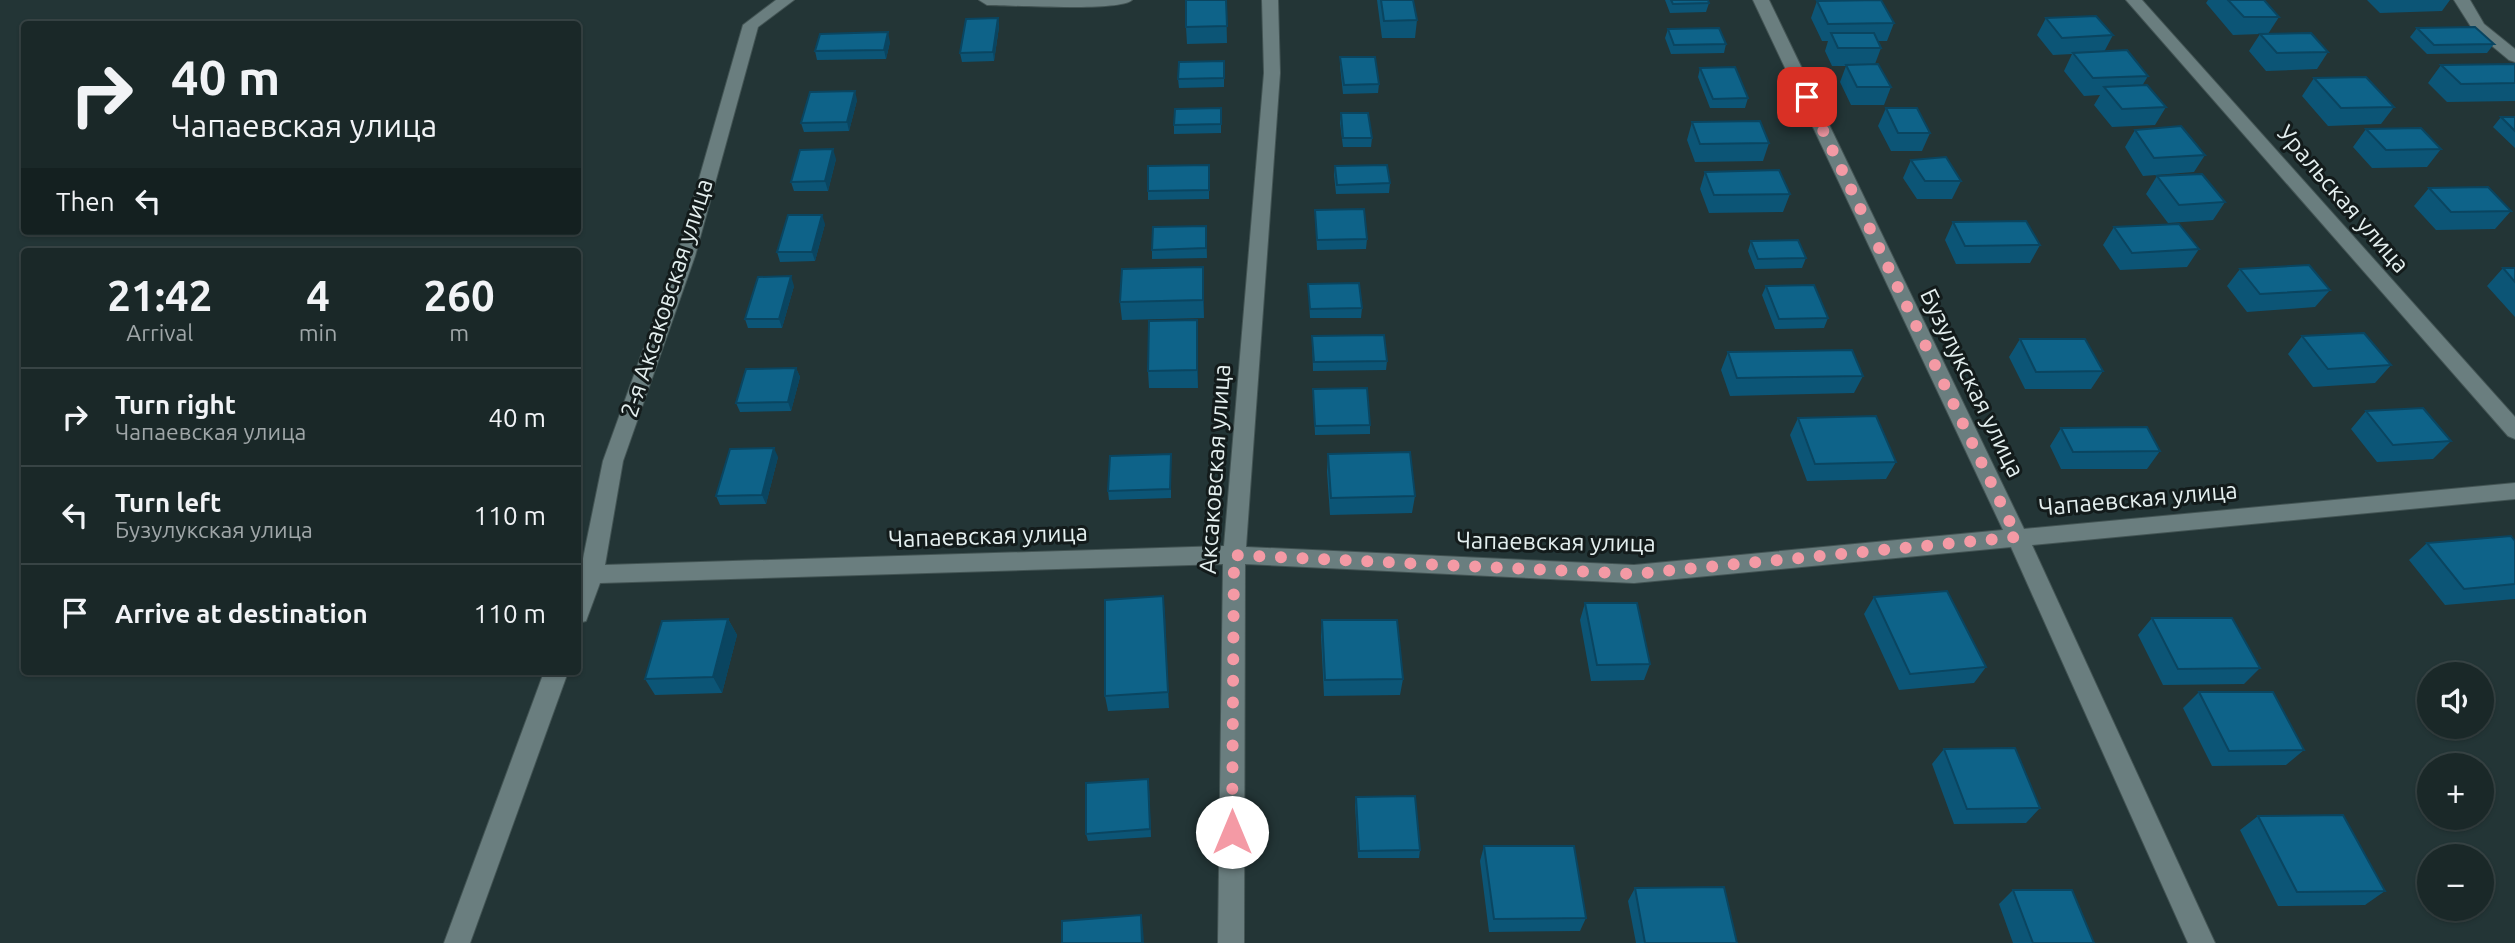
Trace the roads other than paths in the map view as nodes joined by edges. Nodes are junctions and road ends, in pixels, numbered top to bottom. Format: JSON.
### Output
{"nodes":[{"id":1,"x":786,"y":0,"type":"edge"},
{"id":2,"x":987,"y":0,"type":"edge"},
{"id":3,"x":1124,"y":0,"type":"edge"},
{"id":4,"x":1270,"y":0,"type":"edge"},
{"id":5,"x":1760,"y":0,"type":"edge"},
{"id":6,"x":2134,"y":0,"type":"edge"},
{"id":7,"x":2462,"y":0,"type":"edge"},
{"id":8,"x":2515,"y":57,"type":"edge"},
{"id":9,"x":2515,"y":431,"type":"edge"},
{"id":10,"x":2515,"y":491,"type":"edge"},
{"id":11,"x":2017,"y":537,"type":"junction"},
{"id":12,"x":1234,"y":555,"type":"junction"},
{"id":13,"x":592,"y":574,"type":"junction"},
{"id":14,"x":581,"y":605,"type":"edge"},
{"id":15,"x":555,"y":675,"type":"edge"},
{"id":16,"x":457,"y":943,"type":"edge"},
{"id":17,"x":1231,"y":943,"type":"edge"},
{"id":18,"x":2202,"y":943,"type":"edge"}],
"edges":[{"from":1,"to":13,"type":"street","name":"2-я Аксаковская улица"},
{"from":2,"to":3,"type":"street"},
{"from":4,"to":12,"type":"street","name":"Аксаковская улица"},
{"from":5,"to":11,"type":"street","name":"Бузулукская улица"},
{"from":6,"to":9,"type":"street","name":"Уральская улица"},
{"from":7,"to":8,"type":"street"},
{"from":10,"to":11,"type":"street","name":"Чапаевская улица"},
{"from":11,"to":12,"type":"street","name":"Чапаевская улица"},
{"from":11,"to":18,"type":"street","name":"Бузулукская улица"},
{"from":12,"to":13,"type":"street","name":"Чапаевская улица"},
{"from":12,"to":17,"type":"street","name":"Аксаковская улица"},
{"from":13,"to":14,"type":"street","name":"2-я Аксаковская улица"},
{"from":15,"to":16,"type":"street"}]}
